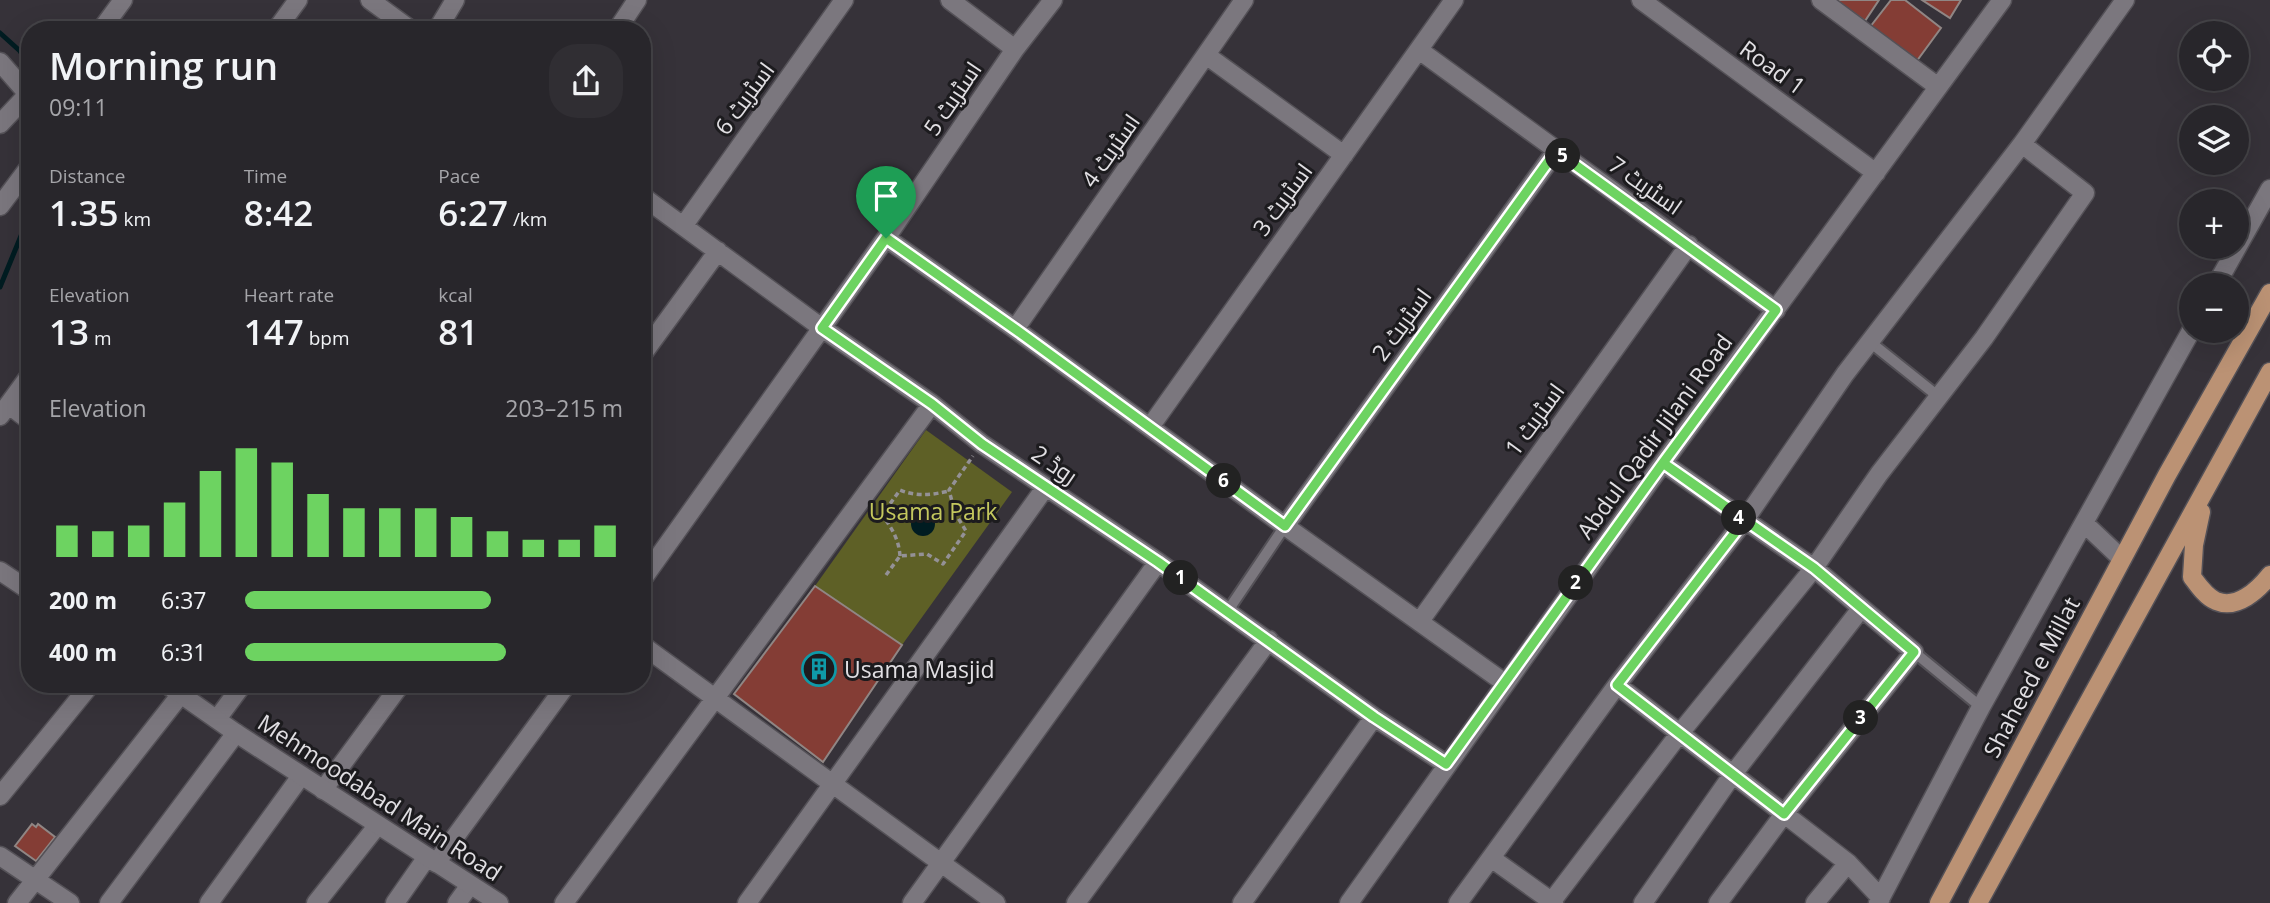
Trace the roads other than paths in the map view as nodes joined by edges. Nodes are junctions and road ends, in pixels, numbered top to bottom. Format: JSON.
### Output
{"nodes":[{"id":1,"x":123,"y":0,"type":"edge"},
{"id":2,"x":298,"y":0,"type":"edge"},
{"id":3,"x":370,"y":0,"type":"edge"},
{"id":4,"x":455,"y":0,"type":"edge"},
{"id":5,"x":637,"y":0,"type":"edge"},
{"id":6,"x":844,"y":0,"type":"edge"},
{"id":7,"x":950,"y":0,"type":"edge"},
{"id":8,"x":1053,"y":0,"type":"edge"},
{"id":9,"x":1244,"y":0,"type":"edge"},
{"id":10,"x":1454,"y":0,"type":"edge"},
{"id":11,"x":1641,"y":0,"type":"edge"},
{"id":12,"x":1821,"y":0,"type":"edge"},
{"id":13,"x":2002,"y":0,"type":"edge"},
{"id":14,"x":2124,"y":0,"type":"edge"},
{"id":15,"x":108,"y":21,"type":"edge"},
{"id":16,"x":283,"y":21,"type":"edge"},
{"id":17,"x":399,"y":21,"type":"edge"},
{"id":18,"x":442,"y":21,"type":"edge"},
{"id":19,"x":623,"y":21,"type":"edge"},
{"id":20,"x":1015,"y":49,"type":"junction"},
{"id":21,"x":1419,"y":50,"type":"junction"},
{"id":22,"x":1206,"y":55,"type":"junction"},
{"id":23,"x":0,"y":62,"type":"edge"},
{"id":24,"x":21,"y":84,"type":"edge"},
{"id":25,"x":1937,"y":86,"type":"junction"},
{"id":26,"x":21,"y":101,"type":"edge"},
{"id":27,"x":0,"y":124,"type":"edge"},
{"id":28,"x":2022,"y":144,"type":"junction"},
{"id":29,"x":1556,"y":151,"type":"junction"},
{"id":30,"x":1344,"y":155,"type":"junction"},
{"id":31,"x":1875,"y":173,"type":"junction"},
{"id":32,"x":21,"y":178,"type":"edge"},
{"id":33,"x":2270,"y":188,"type":"edge"},
{"id":34,"x":651,"y":202,"type":"edge"},
{"id":35,"x":0,"y":206,"type":"edge"},
{"id":36,"x":684,"y":225,"type":"junction"},
{"id":37,"x":886,"y":238,"type":"junction"},
{"id":38,"x":1689,"y":245,"type":"junction"},
{"id":39,"x":718,"y":251,"type":"junction"},
{"id":40,"x":2224,"y":273,"type":"edge"},
{"id":41,"x":2270,"y":293,"type":"edge"},
{"id":42,"x":1776,"y":310,"type":"junction"},
{"id":43,"x":822,"y":328,"type":"junction"},
{"id":44,"x":1015,"y":329,"type":"junction"},
{"id":45,"x":1870,"y":342,"type":"junction"},
{"id":46,"x":651,"y":343,"type":"edge"},
{"id":47,"x":2184,"y":343,"type":"edge"},
{"id":48,"x":2270,"y":372,"type":"edge"},
{"id":49,"x":21,"y":387,"type":"edge"},
{"id":50,"x":1939,"y":397,"type":"junction"},
{"id":51,"x":932,"y":404,"type":"junction"},
{"id":52,"x":4,"y":410,"type":"edge"},
{"id":53,"x":21,"y":417,"type":"edge"},
{"id":54,"x":1150,"y":426,"type":"junction"},
{"id":55,"x":1663,"y":463,"type":"junction"},
{"id":56,"x":1045,"y":488,"type":"junction"},
{"id":57,"x":2206,"y":491,"type":"junction"},
{"id":58,"x":1744,"y":521,"type":"junction"},
{"id":59,"x":2085,"y":524,"type":"junction"},
{"id":60,"x":1285,"y":526,"type":"junction"},
{"id":61,"x":2122,"y":559,"type":"junction"},
{"id":62,"x":1158,"y":562,"type":"junction"},
{"id":63,"x":651,"y":567,"type":"edge"},
{"id":64,"x":1814,"y":568,"type":"junction"},
{"id":65,"x":0,"y":571,"type":"edge"},
{"id":66,"x":2270,"y":575,"type":"edge"},
{"id":67,"x":21,"y":585,"type":"edge"},
{"id":68,"x":1860,"y":610,"type":"junction"},
{"id":69,"x":1227,"y":612,"type":"junction"},
{"id":70,"x":1420,"y":621,"type":"junction"},
{"id":71,"x":1269,"y":640,"type":"junction"},
{"id":72,"x":651,"y":652,"type":"edge"},
{"id":73,"x":1914,"y":652,"type":"junction"},
{"id":74,"x":1505,"y":683,"type":"junction"},
{"id":75,"x":1617,"y":685,"type":"junction"},
{"id":76,"x":84,"y":693,"type":"edge"},
{"id":77,"x":170,"y":693,"type":"edge"},
{"id":78,"x":179,"y":693,"type":"edge"},
{"id":79,"x":236,"y":693,"type":"edge"},
{"id":80,"x":394,"y":693,"type":"edge"},
{"id":81,"x":560,"y":693,"type":"edge"},
{"id":82,"x":715,"y":698,"type":"junction"},
{"id":83,"x":1981,"y":707,"type":"junction"},
{"id":84,"x":1374,"y":717,"type":"junction"},
{"id":85,"x":217,"y":719,"type":"junction"},
{"id":86,"x":236,"y":733,"type":"junction"},
{"id":87,"x":1680,"y":733,"type":"junction"},
{"id":88,"x":1446,"y":764,"type":"junction"},
{"id":89,"x":1733,"y":774,"type":"junction"},
{"id":90,"x":301,"y":776,"type":"junction"},
{"id":91,"x":833,"y":784,"type":"junction"},
{"id":92,"x":323,"y":790,"type":"junction"},
{"id":93,"x":0,"y":796,"type":"edge"},
{"id":94,"x":1784,"y":814,"type":"junction"},
{"id":95,"x":377,"y":826,"type":"junction"},
{"id":96,"x":0,"y":856,"type":"edge"},
{"id":97,"x":1492,"y":858,"type":"junction"},
{"id":98,"x":431,"y":860,"type":"junction"},
{"id":99,"x":942,"y":862,"type":"junction"},
{"id":100,"x":1848,"y":863,"type":"junction"},
{"id":101,"x":34,"y":879,"type":"junction"},
{"id":102,"x":470,"y":885,"type":"junction"},
{"id":103,"x":1546,"y":901,"type":"edge"},
{"id":104,"x":1880,"y":901,"type":"edge"},
{"id":105,"x":17,"y":903,"type":"edge"},
{"id":106,"x":70,"y":903,"type":"edge"},
{"id":107,"x":109,"y":903,"type":"edge"},
{"id":108,"x":209,"y":903,"type":"edge"},
{"id":109,"x":316,"y":903,"type":"edge"},
{"id":110,"x":395,"y":903,"type":"edge"},
{"id":111,"x":457,"y":903,"type":"edge"},
{"id":112,"x":499,"y":903,"type":"edge"},
{"id":113,"x":564,"y":903,"type":"edge"},
{"id":114,"x":747,"y":903,"type":"edge"},
{"id":115,"x":912,"y":903,"type":"edge"},
{"id":116,"x":996,"y":903,"type":"edge"},
{"id":117,"x":1076,"y":903,"type":"edge"},
{"id":118,"x":1242,"y":903,"type":"edge"},
{"id":119,"x":1349,"y":903,"type":"edge"},
{"id":120,"x":1458,"y":903,"type":"edge"},
{"id":121,"x":1643,"y":903,"type":"edge"},
{"id":122,"x":1718,"y":903,"type":"edge"},
{"id":123,"x":1815,"y":903,"type":"edge"},
{"id":124,"x":1939,"y":903,"type":"edge"},
{"id":125,"x":1978,"y":903,"type":"edge"}],
"edges":[{"from":1,"to":15,"type":"street"},
{"from":2,"to":16,"type":"street"},
{"from":3,"to":17,"type":"street"},
{"from":4,"to":18,"type":"street"},
{"from":5,"to":19,"type":"street"},
{"from":6,"to":36,"type":"street","name":"اسٹریٹ 6"},
{"from":7,"to":20,"type":"street"},
{"from":8,"to":20,"type":"street","name":"اسٹریٹ 5"},
{"from":9,"to":22,"type":"street","name":"اسٹریٹ 4"},
{"from":10,"to":21,"type":"street","name":"اسٹریٹ 3"},
{"from":11,"to":31,"type":"street","name":"Road 1"},
{"from":12,"to":25,"type":"street"},
{"from":13,"to":25,"type":"street","name":"Abdul Qadir Jilani Road"},
{"from":14,"to":28,"type":"street"},
{"from":20,"to":37,"type":"street","name":"اسٹریٹ 5"},
{"from":21,"to":29,"type":"street","name":"اسٹریٹ 7"},
{"from":21,"to":30,"type":"street","name":"اسٹریٹ 3"},
{"from":22,"to":30,"type":"street"},
{"from":22,"to":44,"type":"street","name":"اسٹریٹ 4"},
{"from":23,"to":24,"type":"street"},
{"from":25,"to":31,"type":"street","name":"Abdul Qadir Jilani Road"},
{"from":26,"to":27,"type":"street"},
{"from":28,"to":45,"type":"street"},
{"from":28,"to":50,"type":"street"},
{"from":29,"to":38,"type":"street","name":"اسٹریٹ 7"},
{"from":29,"to":60,"type":"street","name":"اسٹریٹ 2"},
{"from":30,"to":54,"type":"street","name":"اسٹریٹ 3"},
{"from":31,"to":42,"type":"street","name":"Abdul Qadir Jilani Road"},
{"from":32,"to":35,"type":"street"},
{"from":33,"to":40,"type":"street"},
{"from":34,"to":36,"type":"street","name":"روڈ 2"},
{"from":36,"to":39,"type":"street","name":"روڈ 2"},
{"from":37,"to":43,"type":"street","name":"اسٹریٹ 5"},
{"from":37,"to":44,"type":"street"},
{"from":38,"to":42,"type":"street","name":"اسٹریٹ 7"},
{"from":38,"to":70,"type":"street","name":"اسٹریٹ 1"},
{"from":39,"to":43,"type":"street","name":"روڈ 2"},
{"from":39,"to":46,"type":"street"},
{"from":41,"to":61,"type":"main road","name":"Shaheed e Millat"},
{"from":42,"to":55,"type":"street","name":"Abdul Qadir Jilani Road"},
{"from":43,"to":51,"type":"street","name":"روڈ 2"},
{"from":43,"to":63,"type":"street","name":"اسٹریٹ 5"},
{"from":44,"to":54,"type":"street"},
{"from":45,"to":50,"type":"lane"},
{"from":45,"to":58,"type":"street"},
{"from":47,"to":59,"type":"street"},
{"from":48,"to":57,"type":"main road"},
{"from":49,"to":52,"type":"street"},
{"from":50,"to":64,"type":"street"},
{"from":51,"to":56,"type":"street","name":"روڈ 2"},
{"from":51,"to":82,"type":"street"},
{"from":52,"to":53,"type":"street"},
{"from":54,"to":60,"type":"street"},
{"from":55,"to":58,"type":"street"},
{"from":55,"to":74,"type":"street","name":"Abdul Qadir Jilani Road"},
{"from":56,"to":62,"type":"street","name":"روڈ 2"},
{"from":56,"to":91,"type":"street"},
{"from":57,"to":66,"type":"main road"},
{"from":57,"to":125,"type":"main road"},
{"from":58,"to":64,"type":"street"},
{"from":58,"to":75,"type":"street"},
{"from":59,"to":61,"type":"street"},
{"from":59,"to":83,"type":"street"},
{"from":60,"to":69,"type":"lane"},
{"from":60,"to":70,"type":"street"},
{"from":61,"to":124,"type":"main road","name":"Shaheed e Millat"},
{"from":62,"to":69,"type":"street","name":"روڈ 2"},
{"from":62,"to":99,"type":"street"},
{"from":64,"to":68,"type":"street"},
{"from":64,"to":87,"type":"street"},
{"from":65,"to":67,"type":"street"},
{"from":68,"to":73,"type":"street"},
{"from":68,"to":89,"type":"street"},
{"from":69,"to":71,"type":"street","name":"روڈ 2"},
{"from":70,"to":74,"type":"street"},
{"from":71,"to":84,"type":"street","name":"روڈ 2"},
{"from":71,"to":117,"type":"street"},
{"from":72,"to":82,"type":"street"},
{"from":73,"to":83,"type":"lane"},
{"from":73,"to":94,"type":"street"},
{"from":74,"to":88,"type":"street","name":"Abdul Qadir Jilani Road"},
{"from":75,"to":87,"type":"street"},
{"from":75,"to":97,"type":"street"},
{"from":76,"to":93,"type":"street"},
{"from":77,"to":101,"type":"street"},
{"from":78,"to":85,"type":"street","name":"Mehmoodabad Main Road"},
{"from":79,"to":85,"type":"street"},
{"from":80,"to":92,"type":"street"},
{"from":81,"to":98,"type":"street"},
{"from":82,"to":91,"type":"street"},
{"from":82,"to":113,"type":"street"},
{"from":83,"to":104,"type":"street"},
{"from":84,"to":88,"type":"street","name":"روڈ 2"},
{"from":84,"to":118,"type":"street"},
{"from":85,"to":86,"type":"street","name":"Mehmoodabad Main Road"},
{"from":86,"to":90,"type":"street","name":"Mehmoodabad Main Road"},
{"from":86,"to":107,"type":"street"},
{"from":87,"to":89,"type":"street"},
{"from":87,"to":103,"type":"street"},
{"from":88,"to":119,"type":"street","name":"Abdul Qadir Jilani Road"},
{"from":89,"to":94,"type":"street"},
{"from":89,"to":121,"type":"street"},
{"from":90,"to":92,"type":"street","name":"Mehmoodabad Main Road"},
{"from":90,"to":108,"type":"street"},
{"from":91,"to":99,"type":"street"},
{"from":91,"to":114,"type":"street"},
{"from":92,"to":95,"type":"street","name":"Mehmoodabad Main Road"},
{"from":94,"to":100,"type":"street"},
{"from":94,"to":122,"type":"street"},
{"from":95,"to":98,"type":"street","name":"Mehmoodabad Main Road"},
{"from":95,"to":109,"type":"street"},
{"from":96,"to":101,"type":"street"},
{"from":97,"to":103,"type":"street"},
{"from":97,"to":120,"type":"street"},
{"from":98,"to":102,"type":"street","name":"Mehmoodabad Main Road"},
{"from":98,"to":110,"type":"street"},
{"from":99,"to":115,"type":"street"},
{"from":99,"to":116,"type":"street"},
{"from":100,"to":104,"type":"street"},
{"from":100,"to":123,"type":"street"},
{"from":101,"to":105,"type":"street"},
{"from":101,"to":106,"type":"street"},
{"from":102,"to":111,"type":"street"},
{"from":102,"to":112,"type":"street","name":"Mehmoodabad Main Road"}]}
